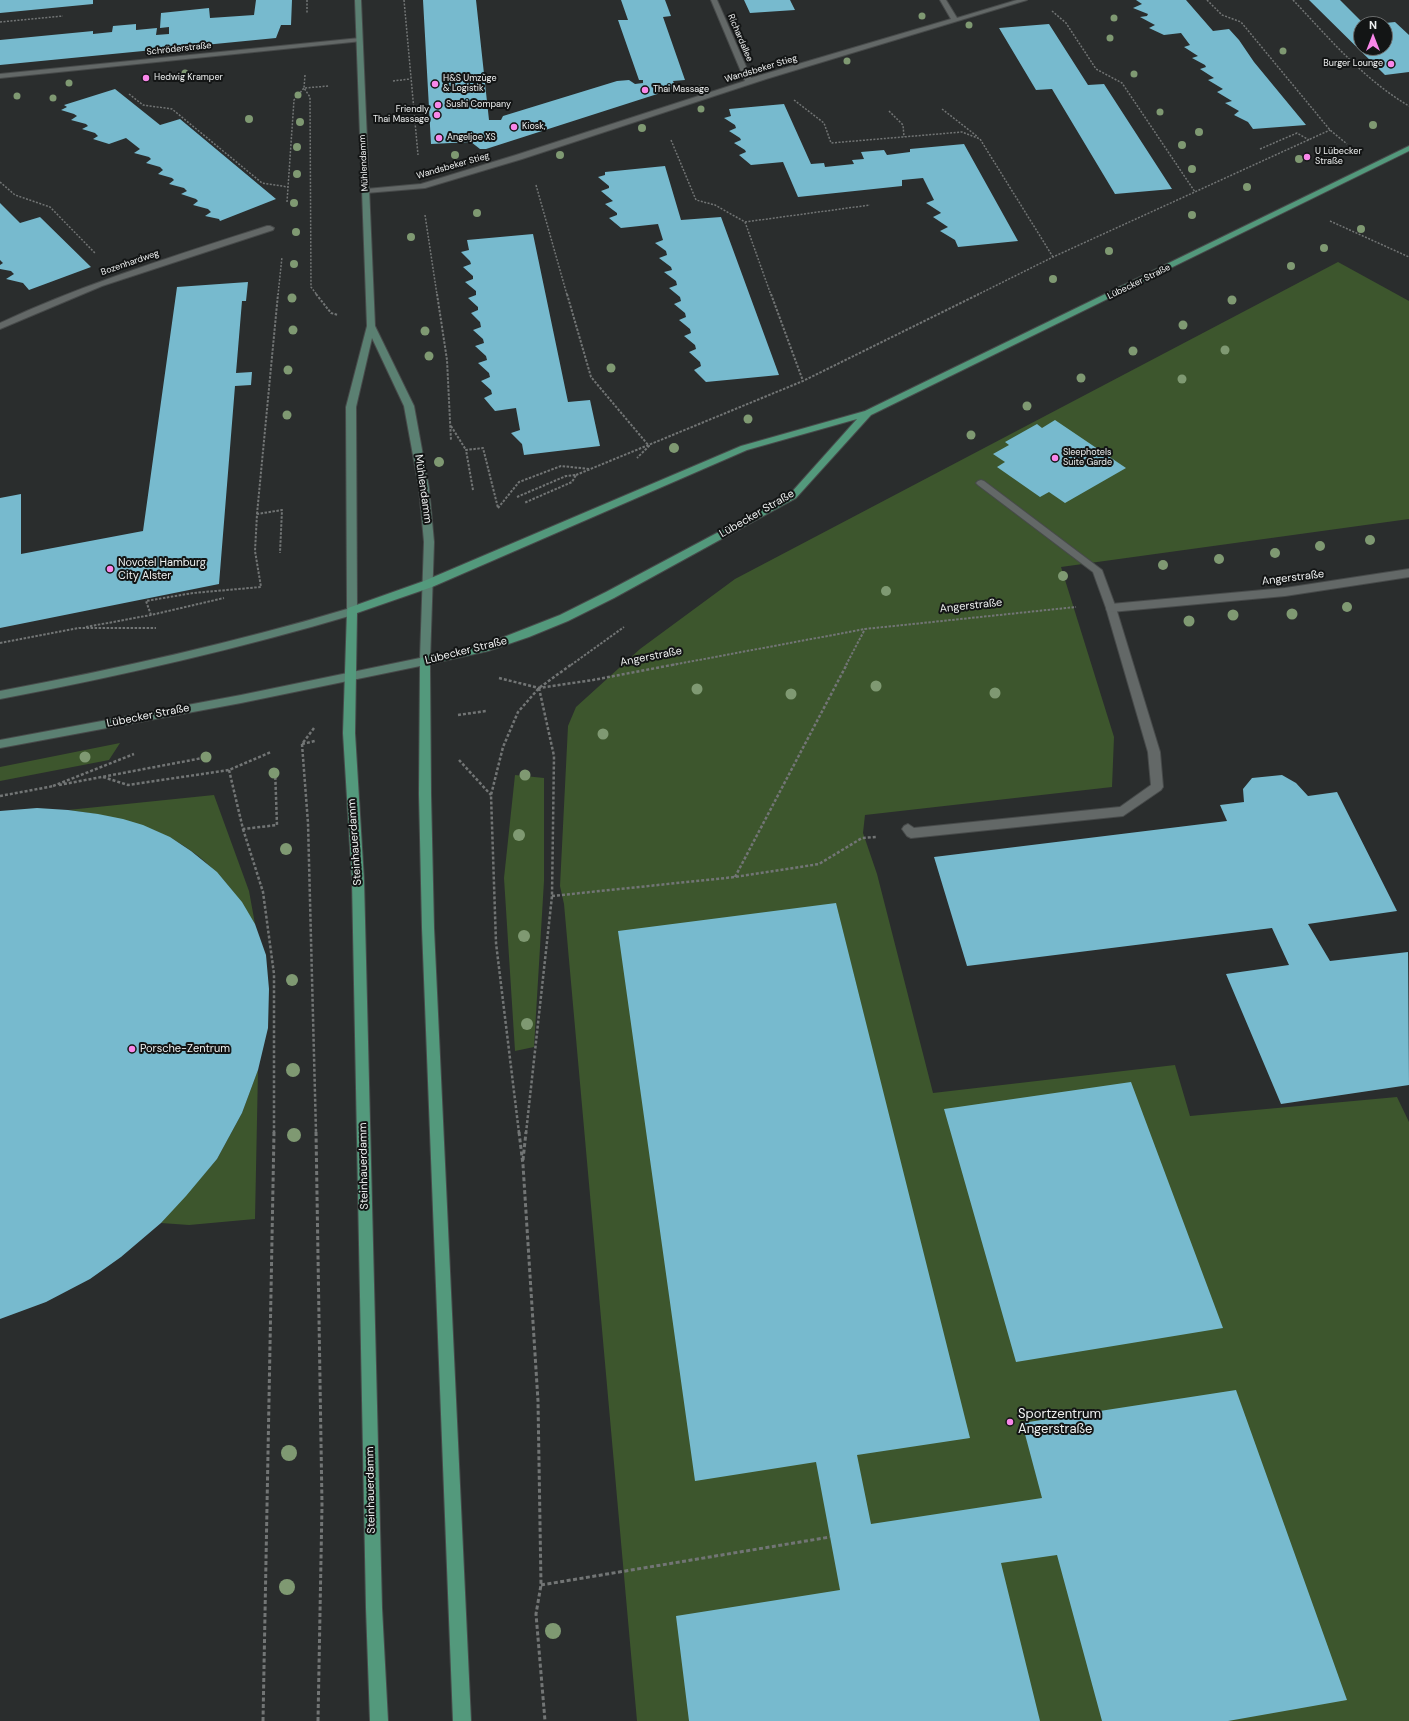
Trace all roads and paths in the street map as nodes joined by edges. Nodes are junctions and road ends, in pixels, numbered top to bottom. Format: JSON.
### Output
{"nodes":[{"id":1,"x":358,"y":0,"type":"edge"},
{"id":2,"x":714,"y":0,"type":"edge"},
{"id":3,"x":943,"y":0,"type":"edge"},
{"id":4,"x":1024,"y":0,"type":"edge"},
{"id":5,"x":1207,"y":0,"type":"edge"},
{"id":6,"x":1293,"y":0,"type":"edge"},
{"id":7,"x":1050,"y":9,"type":"dead end"},
{"id":8,"x":63,"y":16,"type":"dead end"},
{"id":9,"x":955,"y":20,"type":"junction"},
{"id":10,"x":0,"y":22,"type":"edge"},
{"id":11,"x":360,"y":40,"type":"junction"},
{"id":12,"x":143,"y":62,"type":"junction"},
{"id":13,"x":0,"y":76,"type":"edge"},
{"id":14,"x":763,"y":77,"type":"junction"},
{"id":15,"x":410,"y":79,"type":"dead end"},
{"id":16,"x":393,"y":81,"type":"dead end"},
{"id":17,"x":749,"y":82,"type":"junction"},
{"id":18,"x":329,"y":86,"type":"dead end"},
{"id":19,"x":304,"y":88,"type":"junction"},
{"id":20,"x":1409,"y":106,"type":"edge"},
{"id":21,"x":942,"y":109,"type":"dead end"},
{"id":22,"x":889,"y":111,"type":"dead end"},
{"id":23,"x":660,"y":112,"type":"junction"},
{"id":24,"x":1330,"y":130,"type":"junction"},
{"id":25,"x":904,"y":137,"type":"junction"},
{"id":26,"x":980,"y":139,"type":"junction"},
{"id":27,"x":1309,"y":140,"type":"junction"},
{"id":28,"x":1409,"y":148,"type":"edge"},
{"id":29,"x":1260,"y":149,"type":"dead end"},
{"id":30,"x":519,"y":157,"type":"junction"},
{"id":31,"x":1373,"y":166,"type":"junction"},
{"id":32,"x":0,"y":182,"type":"edge"},
{"id":33,"x":288,"y":187,"type":"junction"},
{"id":34,"x":366,"y":191,"type":"junction"},
{"id":35,"x":1196,"y":192,"type":"junction"},
{"id":36,"x":287,"y":202,"type":"dead end"},
{"id":37,"x":870,"y":205,"type":"dead end"},
{"id":38,"x":1295,"y":205,"type":"junction"},
{"id":39,"x":745,"y":222,"type":"junction"},
{"id":40,"x":270,"y":228,"type":"dead end"},
{"id":41,"x":282,"y":257,"type":"dead end"},
{"id":42,"x":1054,"y":257,"type":"junction"},
{"id":43,"x":1409,"y":257,"type":"edge"},
{"id":44,"x":119,"y":277,"type":"junction"},
{"id":45,"x":0,"y":326,"type":"edge"},
{"id":46,"x":371,"y":326,"type":"junction"},
{"id":47,"x":803,"y":380,"type":"junction"},
{"id":48,"x":868,"y":414,"type":"junction"},
{"id":49,"x":450,"y":426,"type":"dead end"},
{"id":50,"x":648,"y":446,"type":"junction"},
{"id":51,"x":466,"y":450,"type":"junction"},
{"id":52,"x":591,"y":469,"type":"junction"},
{"id":53,"x":576,"y":475,"type":"junction"},
{"id":54,"x":981,"y":482,"type":"dead end"},
{"id":55,"x":473,"y":490,"type":"dead end"},
{"id":56,"x":517,"y":497,"type":"dead end"},
{"id":57,"x":524,"y":503,"type":"dead end"},
{"id":58,"x":257,"y":514,"type":"junction"},
{"id":59,"x":280,"y":553,"type":"dead end"},
{"id":60,"x":1409,"y":573,"type":"edge"},
{"id":61,"x":428,"y":584,"type":"junction"},
{"id":62,"x":224,"y":598,"type":"dead end"},
{"id":63,"x":1111,"y":608,"type":"junction"},
{"id":64,"x":352,"y":611,"type":"junction"},
{"id":65,"x":151,"y":615,"type":"junction"},
{"id":66,"x":628,"y":624,"type":"dead end"},
{"id":67,"x":79,"y":628,"type":"junction"},
{"id":68,"x":159,"y":628,"type":"dead end"},
{"id":69,"x":865,"y":629,"type":"junction"},
{"id":70,"x":0,"y":643,"type":"edge"},
{"id":71,"x":425,"y":661,"type":"junction"},
{"id":72,"x":350,"y":677,"type":"junction"},
{"id":73,"x":539,"y":688,"type":"junction"},
{"id":74,"x":0,"y":695,"type":"edge"},
{"id":75,"x":0,"y":744,"type":"edge"},
{"id":76,"x":302,"y":744,"type":"dead end"},
{"id":77,"x":271,"y":752,"type":"dead end"},
{"id":78,"x":208,"y":757,"type":"dead end"},
{"id":79,"x":275,"y":768,"type":"dead end"},
{"id":80,"x":229,"y":770,"type":"junction"},
{"id":81,"x":102,"y":777,"type":"junction"},
{"id":82,"x":0,"y":796,"type":"edge"},
{"id":83,"x":243,"y":829,"type":"junction"},
{"id":84,"x":909,"y":831,"type":"joint"},
{"id":85,"x":735,"y":878,"type":"junction"},
{"id":86,"x":552,"y":896,"type":"junction"},
{"id":87,"x":523,"y":1165,"type":"junction"},
{"id":88,"x":830,"y":1537,"type":"dead end"},
{"id":89,"x":541,"y":1585,"type":"junction"},
{"id":90,"x":262,"y":1721,"type":"edge"},
{"id":91,"x":318,"y":1721,"type":"edge"},
{"id":92,"x":379,"y":1721,"type":"edge"},
{"id":93,"x":462,"y":1721,"type":"edge"},
{"id":94,"x":545,"y":1721,"type":"edge"}],
"edges":[{"from":1,"to":11,"type":"main road","name":"Mühlendamm"},
{"from":2,"to":17,"type":"street","name":"Richardallee"},
{"from":3,"to":9,"type":"street"},
{"from":4,"to":9,"type":"street","name":"Wandsbeker Stieg"},
{"from":5,"to":24,"type":"path"},
{"from":6,"to":20,"type":"path"},
{"from":7,"to":35,"type":"path"},
{"from":8,"to":10,"type":"path"},
{"from":9,"to":14,"type":"street","name":"Wandsbeker Stieg"},
{"from":11,"to":12,"type":"street","name":"Schröderstraße"},
{"from":11,"to":34,"type":"main road","name":"Mühlendamm"},
{"from":12,"to":13,"type":"street","name":"Schröderstraße"},
{"from":12,"to":33,"type":"path"},
{"from":14,"to":17,"type":"street","name":"Wandsbeker Stieg"},
{"from":14,"to":25,"type":"path"},
{"from":15,"to":16,"type":"path"},
{"from":17,"to":23,"type":"street","name":"Wandsbeker Stieg"},
{"from":18,"to":19,"type":"path"},
{"from":19,"to":33,"type":"path"},
{"from":19,"to":46,"type":"path"},
{"from":21,"to":26,"type":"path"},
{"from":22,"to":25,"type":"path"},
{"from":23,"to":30,"type":"street","name":"Wandsbeker Stieg"},
{"from":23,"to":39,"type":"path"},
{"from":24,"to":27,"type":"path"},
{"from":24,"to":31,"type":"path"},
{"from":25,"to":26,"type":"path"},
{"from":26,"to":42,"type":"path"},
{"from":27,"to":29,"type":"path"},
{"from":27,"to":35,"type":"path"},
{"from":28,"to":31,"type":"main road","name":"Lübecker Straße"},
{"from":30,"to":34,"type":"street","name":"Wandsbeker Stieg"},
{"from":30,"to":50,"type":"path"},
{"from":31,"to":38,"type":"main road","name":"Lübecker Straße"},
{"from":32,"to":44,"type":"path"},
{"from":33,"to":36,"type":"path"},
{"from":34,"to":46,"type":"main road","name":"Mühlendamm"},
{"from":35,"to":42,"type":"path"},
{"from":37,"to":39,"type":"path"},
{"from":38,"to":43,"type":"path"},
{"from":38,"to":48,"type":"main road","name":"Lübecker Straße"},
{"from":39,"to":47,"type":"path"},
{"from":40,"to":44,"type":"street","name":"Bozenhardweg"},
{"from":41,"to":58,"type":"path"},
{"from":42,"to":47,"type":"path"},
{"from":44,"to":45,"type":"street","name":"Bozenhardweg"},
{"from":46,"to":61,"type":"main road","name":"Mühlendamm"},
{"from":46,"to":64,"type":"main road","name":"Mühlendamm"},
{"from":47,"to":50,"type":"path"},
{"from":48,"to":61,"type":"main road","name":"Lübecker Straße"},
{"from":48,"to":71,"type":"main road","name":"Lübecker Straße"},
{"from":49,"to":51,"type":"path"},
{"from":50,"to":52,"type":"path"},
{"from":51,"to":52,"type":"path"},
{"from":51,"to":55,"type":"path"},
{"from":52,"to":53,"type":"path"},
{"from":53,"to":56,"type":"path"},
{"from":53,"to":57,"type":"path"},
{"from":54,"to":63,"type":"street"},
{"from":58,"to":59,"type":"path"},
{"from":58,"to":65,"type":"path"},
{"from":60,"to":63,"type":"street","name":"Angerstraße"},
{"from":61,"to":64,"type":"main road","name":"Lübecker Straße"},
{"from":61,"to":71,"type":"main road","name":"Mühlendamm"},
{"from":62,"to":65,"type":"path"},
{"from":63,"to":69,"type":"path","name":"Angerstraße"},
{"from":63,"to":84,"type":"street"},
{"from":64,"to":72,"type":"main road","name":"Steinhauerdamm"},
{"from":64,"to":74,"type":"main road","name":"Lübecker Straße"},
{"from":65,"to":67,"type":"path"},
{"from":66,"to":73,"type":"path"},
{"from":67,"to":68,"type":"path"},
{"from":67,"to":70,"type":"path"},
{"from":69,"to":73,"type":"path","name":"Angerstraße"},
{"from":69,"to":85,"type":"path"},
{"from":71,"to":72,"type":"main road","name":"Lübecker Straße"},
{"from":71,"to":93,"type":"main road"},
{"from":72,"to":75,"type":"main road","name":"Lübecker Straße"},
{"from":72,"to":92,"type":"main road","name":"Steinhauerdamm"},
{"from":73,"to":86,"type":"path"},
{"from":73,"to":87,"type":"path"},
{"from":76,"to":91,"type":"path"},
{"from":77,"to":80,"type":"path"},
{"from":78,"to":81,"type":"path"},
{"from":79,"to":83,"type":"path"},
{"from":80,"to":81,"type":"path"},
{"from":80,"to":83,"type":"path"},
{"from":81,"to":82,"type":"path"},
{"from":83,"to":90,"type":"path"},
{"from":84,"to":85,"type":"path"},
{"from":85,"to":86,"type":"path"},
{"from":86,"to":87,"type":"path"},
{"from":87,"to":89,"type":"path"},
{"from":88,"to":89,"type":"path"},
{"from":89,"to":94,"type":"path"}]}
